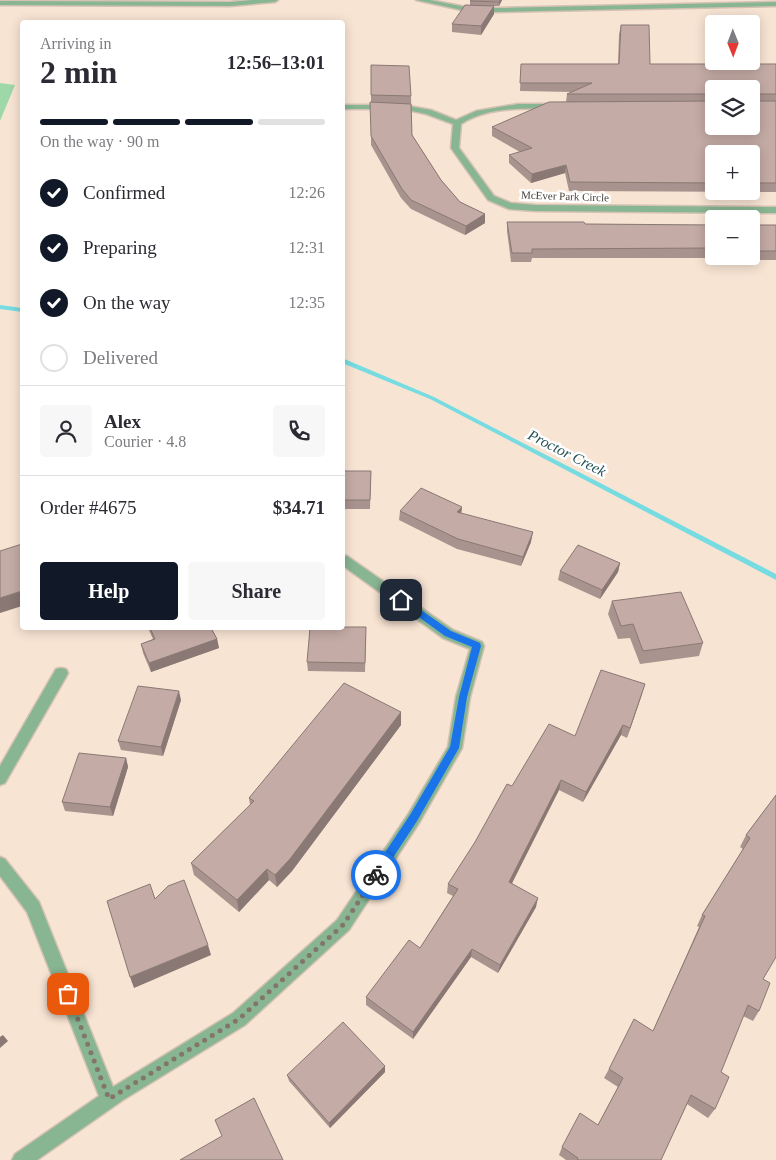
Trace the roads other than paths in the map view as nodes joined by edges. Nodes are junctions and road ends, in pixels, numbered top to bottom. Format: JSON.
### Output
{"nodes":[{"id":1,"x":275,"y":0,"type":"edge"},
{"id":2,"x":420,"y":0,"type":"edge"},
{"id":3,"x":87,"y":2,"type":"edge"},
{"id":4,"x":0,"y":3,"type":"edge"},
{"id":5,"x":776,"y":4,"type":"edge"},
{"id":6,"x":345,"y":106,"type":"edge"},
{"id":7,"x":563,"y":106,"type":"edge"},
{"id":8,"x":458,"y":123,"type":"junction"},
{"id":9,"x":776,"y":210,"type":"edge"},
{"id":10,"x":345,"y":560,"type":"edge"},
{"id":11,"x":61,"y":673,"type":"dead end"},
{"id":12,"x":0,"y":779,"type":"edge"},
{"id":13,"x":0,"y":864,"type":"edge"},
{"id":14,"x":109,"y":1099,"type":"junction"},
{"id":15,"x":22,"y":1160,"type":"edge"}],
"edges":[{"from":1,"to":3,"type":"street"},
{"from":2,"to":5,"type":"street"},
{"from":3,"to":4,"type":"street"},
{"from":6,"to":8,"type":"street"},
{"from":7,"to":8,"type":"street"},
{"from":8,"to":9,"type":"street","name":"McEver Park Circle"},
{"from":10,"to":14,"type":"street"},
{"from":11,"to":12,"type":"street"},
{"from":13,"to":14,"type":"street"},
{"from":14,"to":15,"type":"street"}]}
